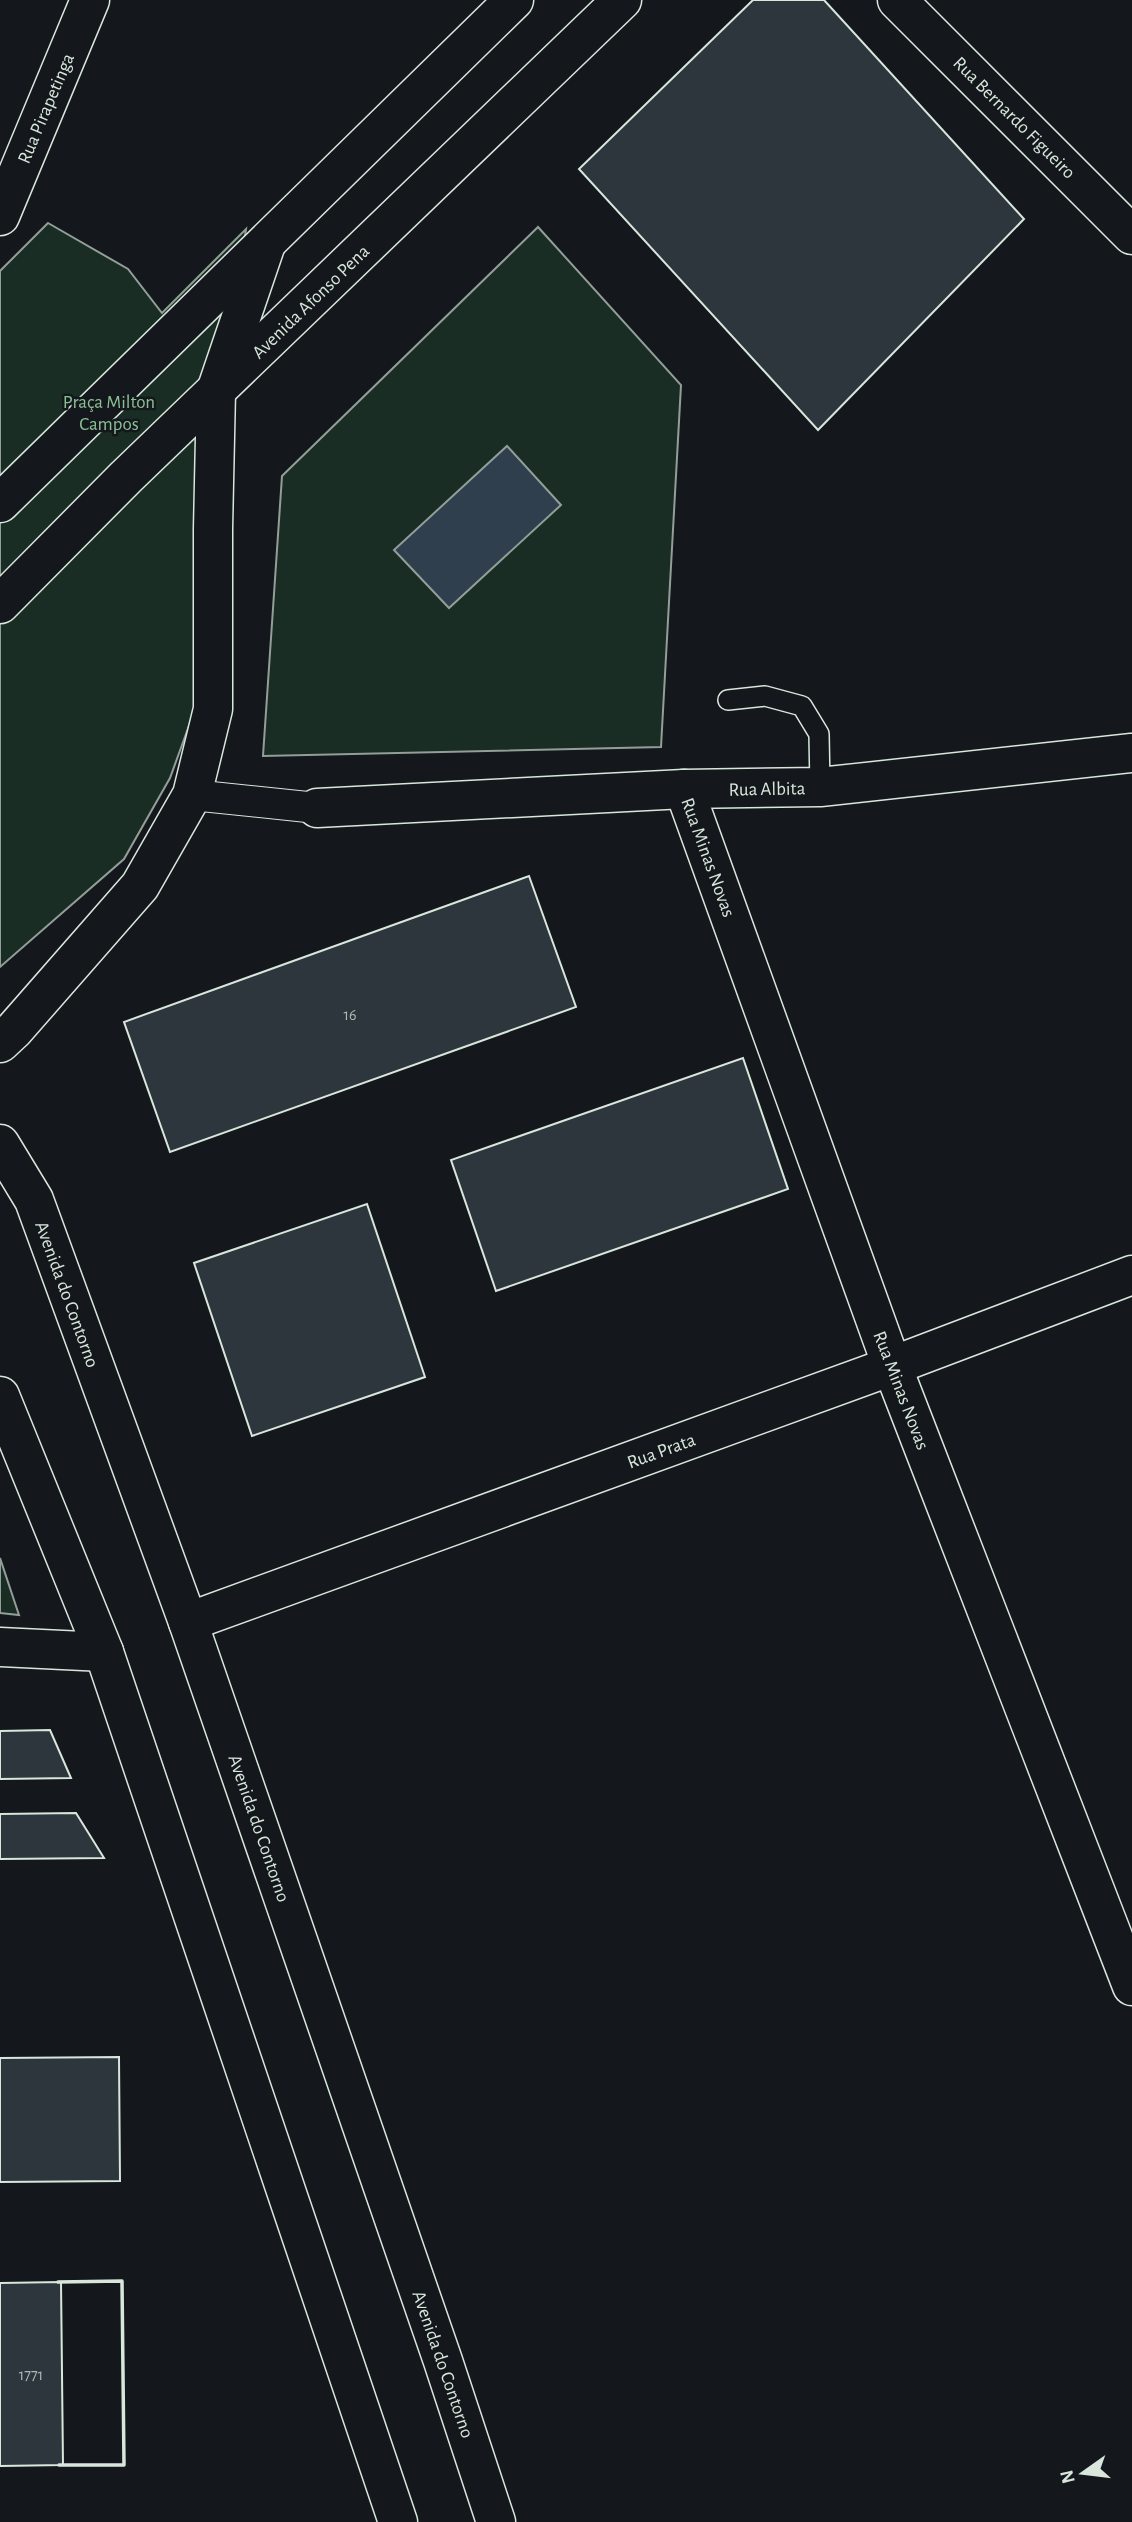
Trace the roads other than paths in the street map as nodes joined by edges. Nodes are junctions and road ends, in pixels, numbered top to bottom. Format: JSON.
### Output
{"nodes":[{"id":1,"x":90,"y":0,"type":"edge"},
{"id":2,"x":514,"y":0,"type":"edge"},
{"id":3,"x":622,"y":0,"type":"edge"},
{"id":4,"x":897,"y":0,"type":"edge"},
{"id":5,"x":0,"y":216,"type":"edge"},
{"id":6,"x":1132,"y":235,"type":"edge"},
{"id":7,"x":266,"y":244,"type":"junction"},
{"id":8,"x":216,"y":391,"type":"junction"},
{"id":9,"x":0,"y":503,"type":"edge"},
{"id":10,"x":0,"y":604,"type":"edge"},
{"id":11,"x":728,"y":700,"type":"dead end"},
{"id":12,"x":1132,"y":753,"type":"edge"},
{"id":13,"x":820,"y":787,"type":"junction"},
{"id":14,"x":684,"y":789,"type":"junction"},
{"id":15,"x":192,"y":795,"type":"junction"},
{"id":16,"x":317,"y":808,"type":"joint"},
{"id":17,"x":0,"y":1043,"type":"edge"},
{"id":18,"x":0,"y":1144,"type":"edge"},
{"id":19,"x":1132,"y":1275,"type":"edge"},
{"id":20,"x":892,"y":1366,"type":"junction"},
{"id":21,"x":0,"y":1396,"type":"edge"},
{"id":22,"x":188,"y":1622,"type":"junction"},
{"id":23,"x":0,"y":1647,"type":"edge"},
{"id":24,"x":104,"y":1652,"type":"junction"},
{"id":25,"x":1132,"y":1986,"type":"edge"},
{"id":26,"x":398,"y":2522,"type":"edge"},
{"id":27,"x":496,"y":2522,"type":"edge"}],
"edges":[{"from":1,"to":5,"type":"main road","name":"Rua Pirapetinga"},
{"from":2,"to":7,"type":"main road"},
{"from":3,"to":8,"type":"main road","name":"Avenida Afonso Pena"},
{"from":4,"to":6,"type":"main road","name":"Rua Bernardo Figueiro"},
{"from":7,"to":8,"type":"main road"},
{"from":7,"to":9,"type":"main road"},
{"from":8,"to":10,"type":"main road","name":"Avenida Afonso Pena"},
{"from":8,"to":15,"type":"main road"},
{"from":11,"to":13,"type":"lane"},
{"from":12,"to":13,"type":"main road","name":"Rua Albita"},
{"from":13,"to":14,"type":"main road","name":"Rua Albita"},
{"from":14,"to":16,"type":"main road","name":"Rua Albita"},
{"from":14,"to":20,"type":"main road","name":"Rua Minas Novas"},
{"from":15,"to":16,"type":"street"},
{"from":15,"to":17,"type":"main road"},
{"from":18,"to":22,"type":"main road","name":"Avenida do Contorno"},
{"from":19,"to":20,"type":"main road","name":"Rua Prata"},
{"from":20,"to":22,"type":"main road","name":"Rua Prata"},
{"from":20,"to":25,"type":"main road","name":"Rua Minas Novas"},
{"from":21,"to":24,"type":"main road"},
{"from":22,"to":27,"type":"main road","name":"Avenida do Contorno"},
{"from":23,"to":24,"type":"main road"},
{"from":24,"to":26,"type":"main road"}]}
